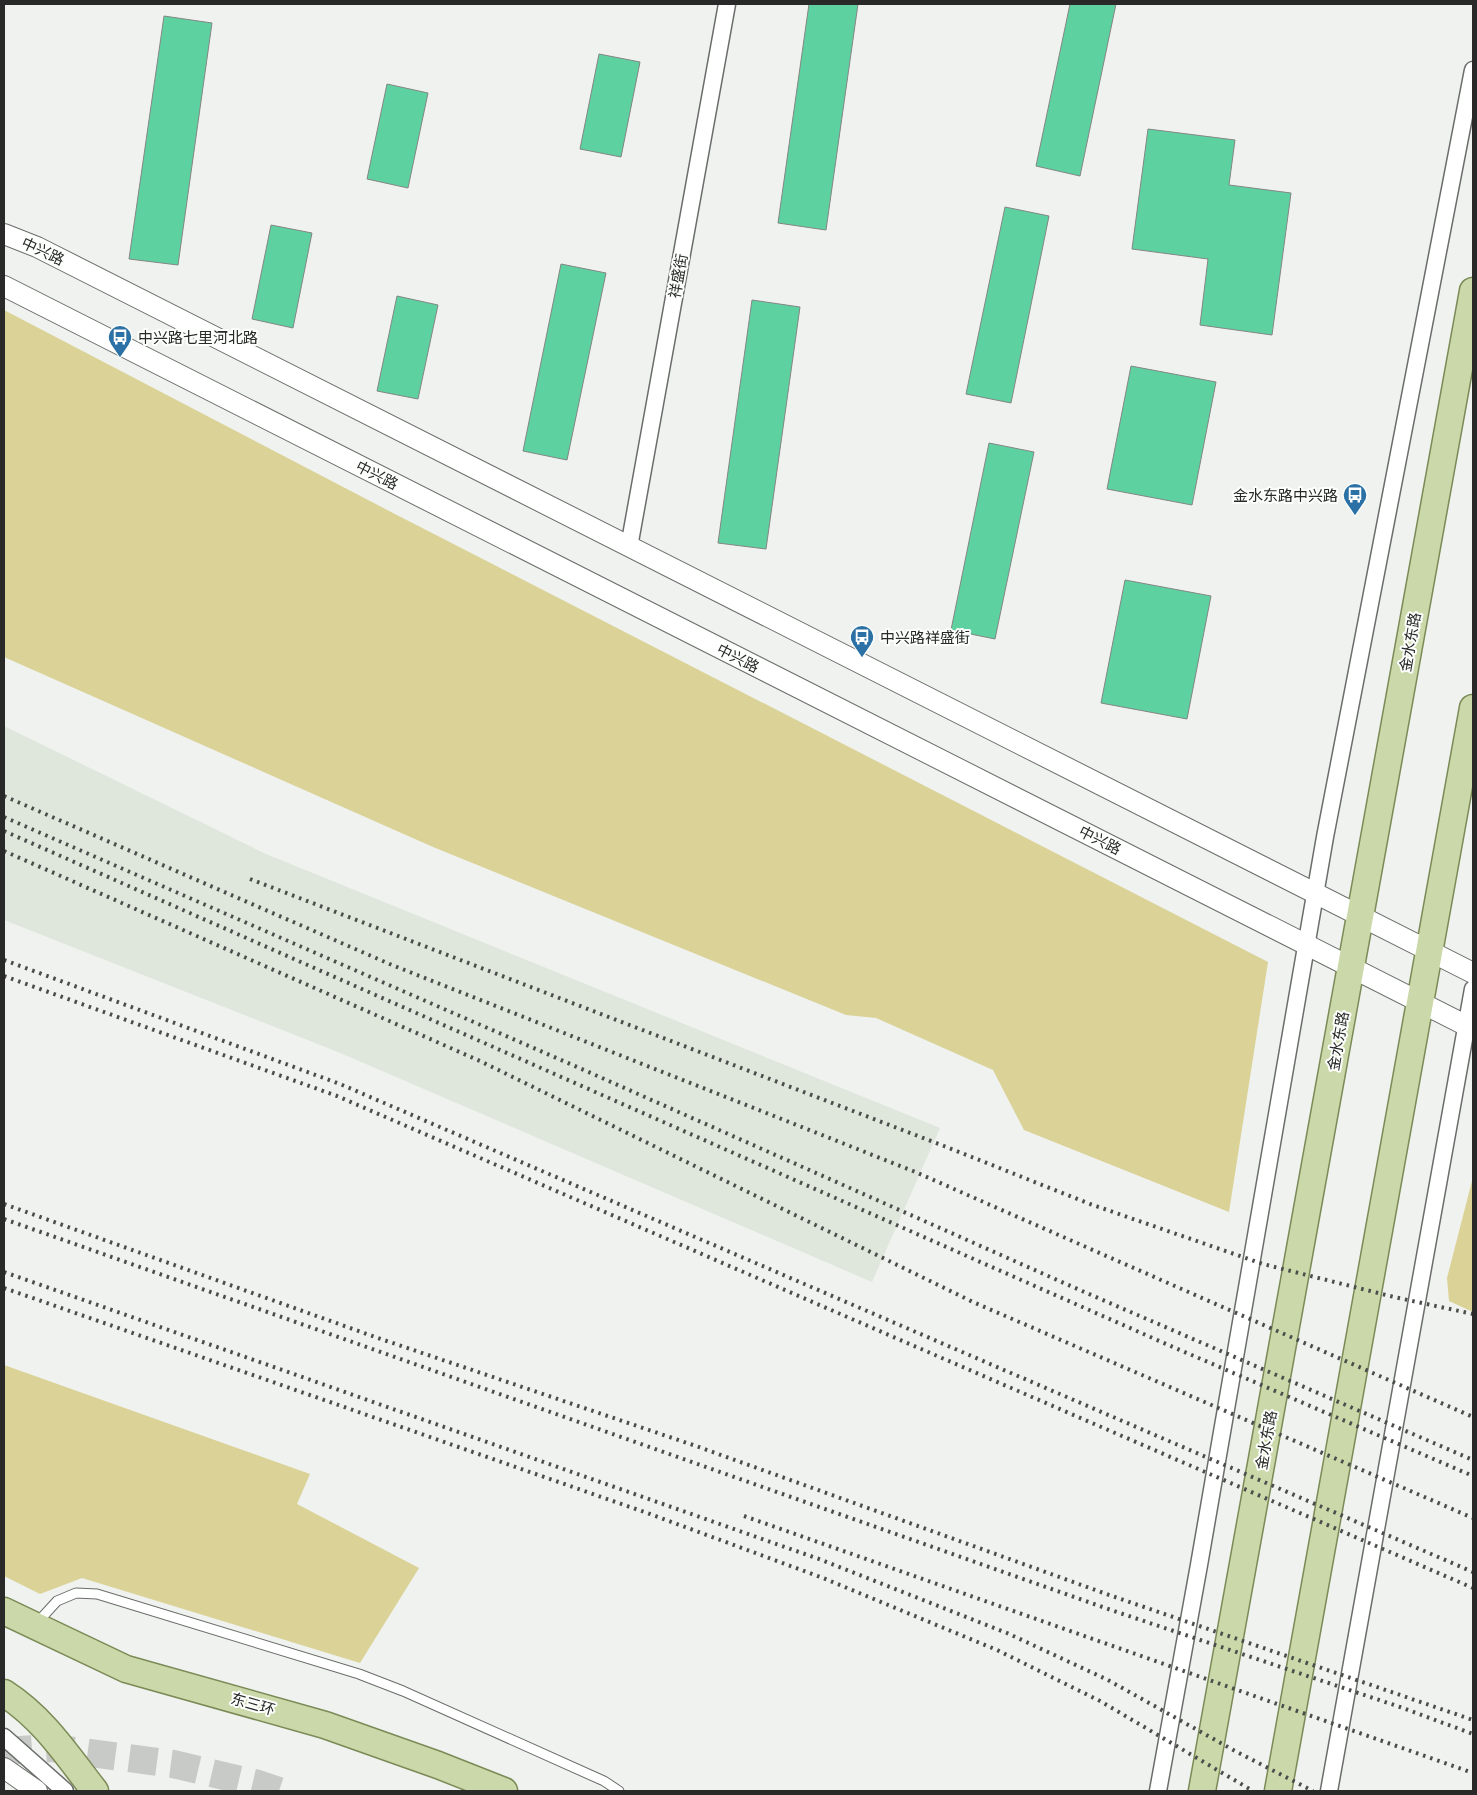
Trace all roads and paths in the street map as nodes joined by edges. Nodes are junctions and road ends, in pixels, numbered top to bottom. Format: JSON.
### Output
{"nodes":[{"id":1,"x":727,"y":4,"type":"edge"},
{"id":2,"x":1473,"y":70,"type":"edge"},
{"id":3,"x":4,"y":234,"type":"edge"},
{"id":4,"x":4,"y":286,"type":"edge"},
{"id":5,"x":1473,"y":290,"type":"edge"},
{"id":6,"x":629,"y":547,"type":"junction"},
{"id":7,"x":1473,"y":708,"type":"edge"},
{"id":8,"x":1315,"y":894,"type":"junction"},
{"id":9,"x":1361,"y":917,"type":"junction"},
{"id":10,"x":1306,"y":944,"type":"junction"},
{"id":11,"x":1430,"y":952,"type":"junction"},
{"id":12,"x":1352,"y":967,"type":"junction"},
{"id":13,"x":1473,"y":974,"type":"edge"},
{"id":14,"x":1473,"y":989,"type":"edge"},
{"id":15,"x":1420,"y":1002,"type":"junction"},
{"id":16,"x":1470,"y":1027,"type":"edge"},
{"id":17,"x":4,"y":1611,"type":"edge"},
{"id":18,"x":33,"y":1626,"type":"junction"},
{"id":19,"x":4,"y":1693,"type":"edge"},
{"id":20,"x":4,"y":1737,"type":"edge"},
{"id":21,"x":4,"y":1768,"type":"edge"},
{"id":22,"x":37,"y":1791,"type":"edge"},
{"id":23,"x":65,"y":1791,"type":"edge"},
{"id":24,"x":95,"y":1791,"type":"edge"},
{"id":25,"x":504,"y":1791,"type":"edge"},
{"id":26,"x":619,"y":1791,"type":"edge"},
{"id":27,"x":1158,"y":1791,"type":"edge"},
{"id":28,"x":1202,"y":1791,"type":"edge"},
{"id":29,"x":1278,"y":1791,"type":"edge"},
{"id":30,"x":1329,"y":1791,"type":"edge"}],
"edges":[{"from":1,"to":6,"type":"street","name":"祥盛街"},
{"from":2,"to":8,"type":"street"},
{"from":3,"to":6,"type":"street","name":"中兴路"},
{"from":4,"to":10,"type":"street","name":"中兴路"},
{"from":5,"to":9,"type":"main road","name":"金水东路"},
{"from":6,"to":8,"type":"street","name":"中兴路"},
{"from":7,"to":11,"type":"main road"},
{"from":8,"to":9,"type":"street","name":"中兴路"},
{"from":8,"to":10,"type":"street"},
{"from":9,"to":11,"type":"street","name":"中兴路"},
{"from":9,"to":12,"type":"main road","name":"金水东路"},
{"from":10,"to":12,"type":"street","name":"中兴路"},
{"from":10,"to":27,"type":"street"},
{"from":11,"to":13,"type":"street","name":"中兴路"},
{"from":11,"to":15,"type":"main road"},
{"from":12,"to":15,"type":"street","name":"中兴路"},
{"from":12,"to":28,"type":"main road","name":"金水东路"},
{"from":14,"to":16,"type":"street"},
{"from":15,"to":16,"type":"street","name":"中兴路"},
{"from":15,"to":29,"type":"main road"},
{"from":16,"to":30,"type":"street"},
{"from":17,"to":18,"type":"main road","name":"东三环"},
{"from":18,"to":25,"type":"main road","name":"东三环"},
{"from":18,"to":26,"type":"lane"},
{"from":19,"to":24,"type":"main road"},
{"from":20,"to":23,"type":"street"},
{"from":21,"to":22,"type":"street"}]}
